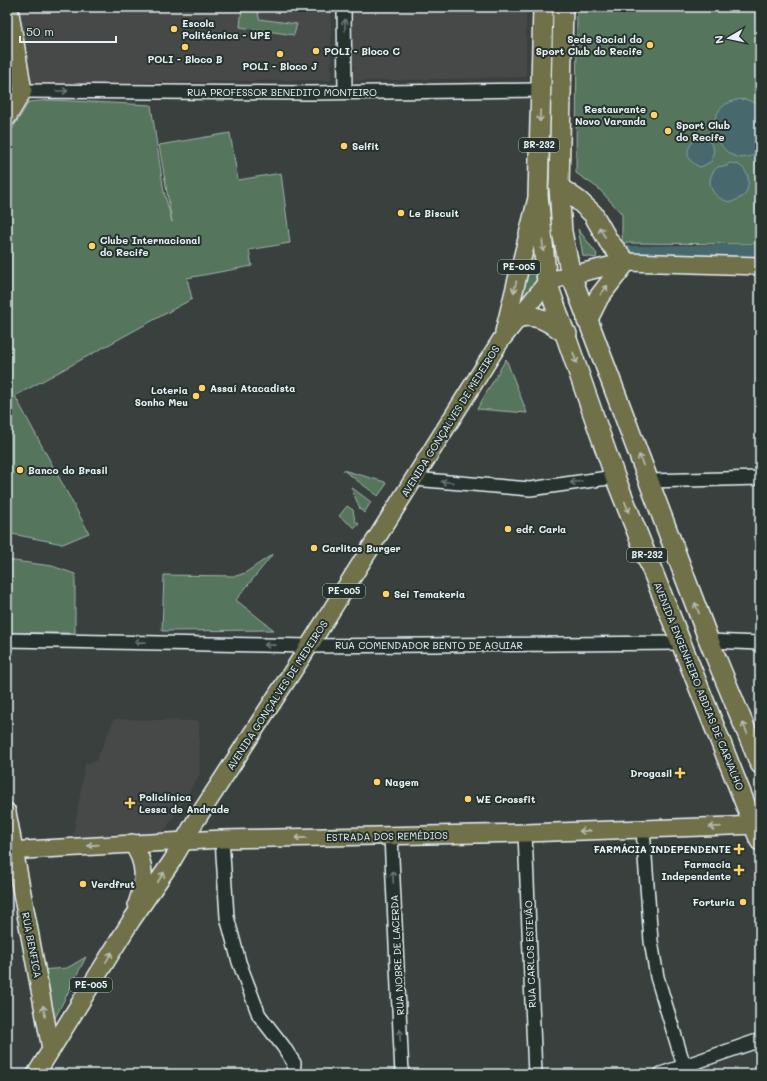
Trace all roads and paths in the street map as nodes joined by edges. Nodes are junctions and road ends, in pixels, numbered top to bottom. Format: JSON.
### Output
{"nodes":[{"id":1,"x":9,"y":7,"type":"edge"},
{"id":2,"x":344,"y":7,"type":"edge"},
{"id":3,"x":543,"y":7,"type":"edge"},
{"id":4,"x":563,"y":7,"type":"edge"},
{"id":5,"x":541,"y":90,"type":"junction"},
{"id":6,"x":23,"y":91,"type":"junction"},
{"id":7,"x":345,"y":92,"type":"junction"},
{"id":8,"x":7,"y":118,"type":"edge"},
{"id":9,"x":559,"y":187,"type":"junction"},
{"id":10,"x":538,"y":195,"type":"junction"},
{"id":11,"x":626,"y":262,"type":"junction"},
{"id":12,"x":760,"y":266,"type":"edge"},
{"id":13,"x":570,"y":275,"type":"junction"},
{"id":14,"x":547,"y":282,"type":"junction"},
{"id":15,"x":520,"y":317,"type":"junction"},
{"id":16,"x":587,"y":321,"type":"junction"},
{"id":17,"x":567,"y":334,"type":"junction"},
{"id":18,"x":501,"y":340,"type":"junction"},
{"id":19,"x":615,"y":477,"type":"junction"},
{"id":20,"x":760,"y":478,"type":"edge"},
{"id":21,"x":414,"y":479,"type":"junction"},
{"id":22,"x":649,"y":481,"type":"junction"},
{"id":23,"x":7,"y":640,"type":"edge"},
{"id":24,"x":709,"y":641,"type":"junction"},
{"id":25,"x":682,"y":643,"type":"junction"},
{"id":26,"x":760,"y":643,"type":"edge"},
{"id":27,"x":309,"y":646,"type":"junction"},
{"id":28,"x":760,"y":764,"type":"edge"},
{"id":29,"x":7,"y":812,"type":"edge"},
{"id":30,"x":643,"y":829,"type":"junction"},
{"id":31,"x":758,"y":831,"type":"edge"},
{"id":32,"x":526,"y":833,"type":"junction"},
{"id":33,"x":391,"y":836,"type":"junction"},
{"id":34,"x":222,"y":839,"type":"junction"},
{"id":35,"x":184,"y":840,"type":"junction"},
{"id":36,"x":132,"y":843,"type":"junction"},
{"id":37,"x":10,"y":850,"type":"edge"},
{"id":38,"x":131,"y":921,"type":"junction"},
{"id":39,"x":760,"y":1040,"type":"edge"},
{"id":40,"x":51,"y":1049,"type":"junction"},
{"id":41,"x":684,"y":1066,"type":"junction"},
{"id":42,"x":36,"y":1074,"type":"edge"},
{"id":43,"x":293,"y":1074,"type":"edge"},
{"id":44,"x":402,"y":1074,"type":"edge"},
{"id":45,"x":534,"y":1074,"type":"edge"},
{"id":46,"x":661,"y":1074,"type":"edge"}],
"edges":[{"from":1,"to":6,"type":"main road"},
{"from":7,"to":2,"type":"street","one_way":true},
{"from":3,"to":5,"type":"highway","number":"BR-232"},
{"from":4,"to":9,"type":"highway","number":"BR-232"},
{"from":5,"to":7,"type":"street","name":"RUA PROFESSOR BENEDITO MONTEIRO"},
{"from":5,"to":10,"type":"highway","number":"BR-232","one_way":true},
{"from":6,"to":7,"type":"street","name":"RUA PROFESSOR BENEDITO MONTEIRO","one_way":true},
{"from":6,"to":8,"type":"main road"},
{"from":11,"to":9,"type":"highway","one_way":true},
{"from":9,"to":13,"type":"highway","number":"BR-232"},
{"from":10,"to":14,"type":"highway","number":"BR-232","one_way":true},
{"from":10,"to":18,"type":"main road","name":"AVENIDA GONÇALVES DE MEDEIROS","number":"PE-005","one_way":true},
{"from":11,"to":12,"type":"main road"},
{"from":11,"to":13,"type":"main road"},
{"from":16,"to":11,"type":"highway","one_way":true},
{"from":13,"to":14,"type":"main road"},
{"from":13,"to":16,"type":"highway","number":"BR-232"},
{"from":14,"to":15,"type":"main road","name":"AVENIDA GONÇALVES DE MEDEIROS","number":"PE-005"},
{"from":14,"to":17,"type":"highway","name":"AVENIDA ENGENHEIRO ABDIAS DE CARVALHO","number":"BR-232"},
{"from":15,"to":17,"type":"highway"},
{"from":15,"to":18,"type":"main road","name":"AVENIDA GONÇALVES DE MEDEIROS","number":"PE-005"},
{"from":22,"to":16,"type":"highway","number":"BR-232","one_way":true},
{"from":17,"to":19,"type":"highway","name":"AVENIDA ENGENHEIRO ABDIAS DE CARVALHO","number":"BR-232","one_way":true},
{"from":18,"to":21,"type":"main road","name":"AVENIDA GONÇALVES DE MEDEIROS","number":"PE-005"},
{"from":19,"to":21,"type":"street","one_way":true},
{"from":19,"to":25,"type":"highway","name":"AVENIDA ENGENHEIRO ABDIAS DE CARVALHO","number":"BR-232","one_way":true},
{"from":20,"to":22,"type":"street"},
{"from":21,"to":27,"type":"main road","name":"AVENIDA GONÇALVES DE MEDEIROS","number":"PE-005"},
{"from":24,"to":22,"type":"highway","number":"BR-232","one_way":true},
{"from":27,"to":23,"type":"street","name":"RUA COMENDADOR BENTO DE AGUIAR","one_way":true},
{"from":24,"to":26,"type":"street"},
{"from":28,"to":24,"type":"highway","number":"BR-232","one_way":true},
{"from":25,"to":27,"type":"street","name":"RUA COMENDADOR BENTO DE AGUIAR"},
{"from":25,"to":31,"type":"highway","name":"AVENIDA ENGENHEIRO ABDIAS DE CARVALHO","number":"BR-232"},
{"from":27,"to":35,"type":"main road","name":"AVENIDA GONÇALVES DE MEDEIROS","number":"PE-005"},
{"from":29,"to":37,"type":"main road","name":"RUA BENFICA"},
{"from":31,"to":30,"type":"main road","name":"ESTRADA DOS REMÉDIOS","one_way":true},
{"from":30,"to":32,"type":"main road","name":"ESTRADA DOS REMÉDIOS","one_way":true},
{"from":30,"to":41,"type":"street"},
{"from":32,"to":33,"type":"main road","name":"ESTRADA DOS REMÉDIOS"},
{"from":32,"to":45,"type":"street","name":"RUA CARLOS ESTEVÃO"},
{"from":33,"to":34,"type":"main road","name":"ESTRADA DOS REMÉDIOS","one_way":true},
{"from":44,"to":33,"type":"street","name":"RUA NOBRE DE LACERDA","one_way":true},
{"from":34,"to":35,"type":"main road","name":"ESTRADA DOS REMÉDIOS"},
{"from":34,"to":43,"type":"street"},
{"from":35,"to":36,"type":"main road","name":"ESTRADA DOS REMÉDIOS"},
{"from":38,"to":35,"type":"main road","name":"AVENIDA GONÇALVES DE MEDEIROS","number":"PE-005","one_way":true},
{"from":36,"to":37,"type":"main road","name":"ESTRADA DOS REMÉDIOS","one_way":true},
{"from":36,"to":38,"type":"main road"},
{"from":40,"to":37,"type":"main road","name":"RUA BENFICA","one_way":true},
{"from":40,"to":38,"type":"main road","name":"AVENIDA GONÇALVES DE MEDEIROS","number":"PE-005","one_way":true},
{"from":39,"to":41,"type":"street"},
{"from":40,"to":42,"type":"main road","number":"PE-005"},
{"from":41,"to":46,"type":"street"}]}
